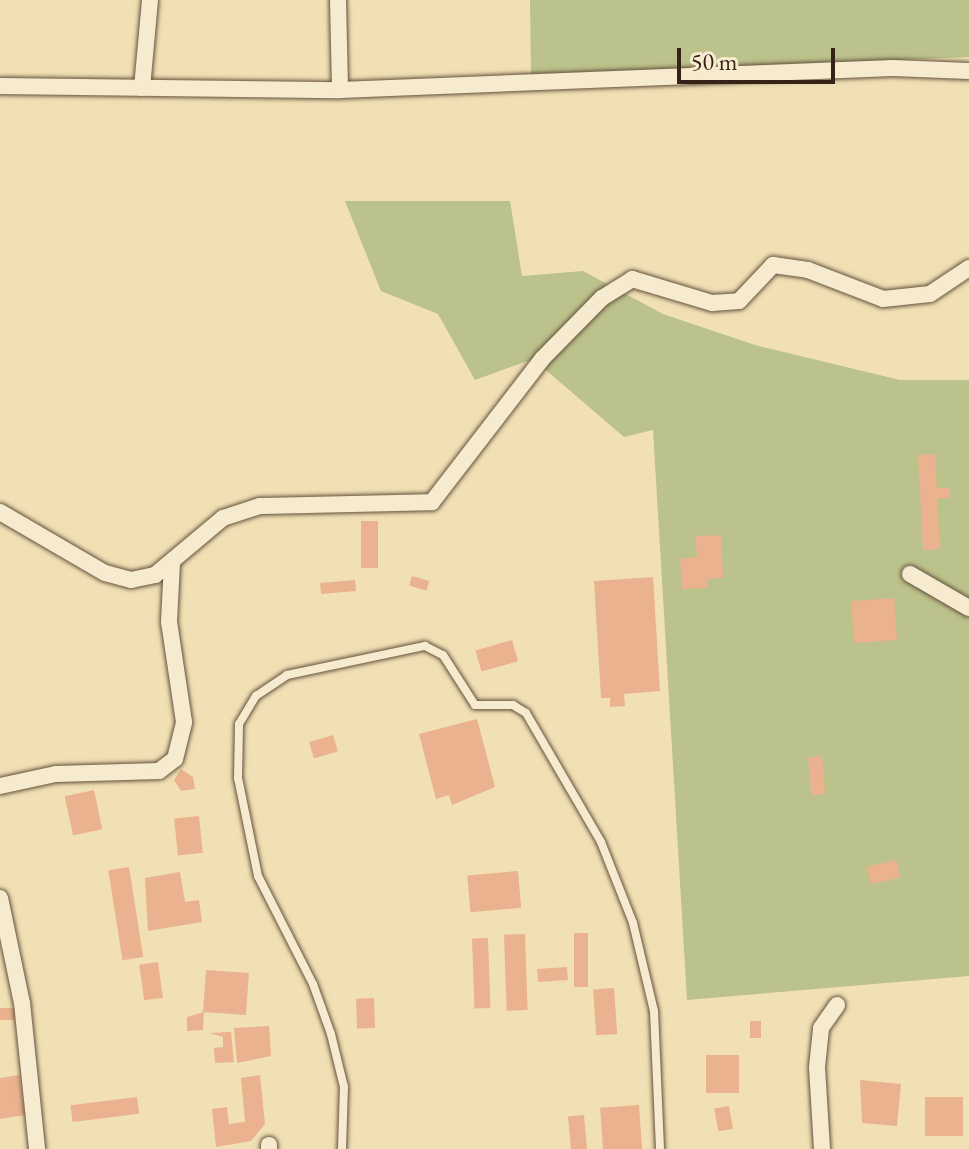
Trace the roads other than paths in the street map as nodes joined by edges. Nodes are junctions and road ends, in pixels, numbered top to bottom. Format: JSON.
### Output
{"nodes":[{"id":1,"x":150,"y":0,"type":"edge"},
{"id":2,"x":338,"y":0,"type":"edge"},
{"id":3,"x":969,"y":71,"type":"edge"},
{"id":4,"x":0,"y":86,"type":"edge"},
{"id":5,"x":142,"y":88,"type":"junction"},
{"id":6,"x":340,"y":90,"type":"junction"},
{"id":7,"x":969,"y":268,"type":"edge"},
{"id":8,"x":0,"y":512,"type":"edge"},
{"id":9,"x":172,"y":562,"type":"junction"},
{"id":10,"x":910,"y":574,"type":"dead end"},
{"id":11,"x":969,"y":608,"type":"edge"},
{"id":12,"x":0,"y":786,"type":"edge"},
{"id":13,"x":0,"y":898,"type":"edge"},
{"id":14,"x":837,"y":1005,"type":"dead end"},
{"id":15,"x":37,"y":1149,"type":"edge"},
{"id":16,"x":342,"y":1149,"type":"edge"},
{"id":17,"x":660,"y":1149,"type":"edge"},
{"id":18,"x":822,"y":1149,"type":"edge"}],
"edges":[{"from":1,"to":5,"type":"street"},
{"from":2,"to":6,"type":"street"},
{"from":3,"to":6,"type":"street"},
{"from":4,"to":5,"type":"street"},
{"from":5,"to":6,"type":"street"},
{"from":7,"to":9,"type":"street"},
{"from":8,"to":9,"type":"street"},
{"from":9,"to":12,"type":"street"},
{"from":10,"to":11,"type":"street"},
{"from":13,"to":15,"type":"street"},
{"from":14,"to":18,"type":"street"},
{"from":16,"to":17,"type":"lane"}]}
